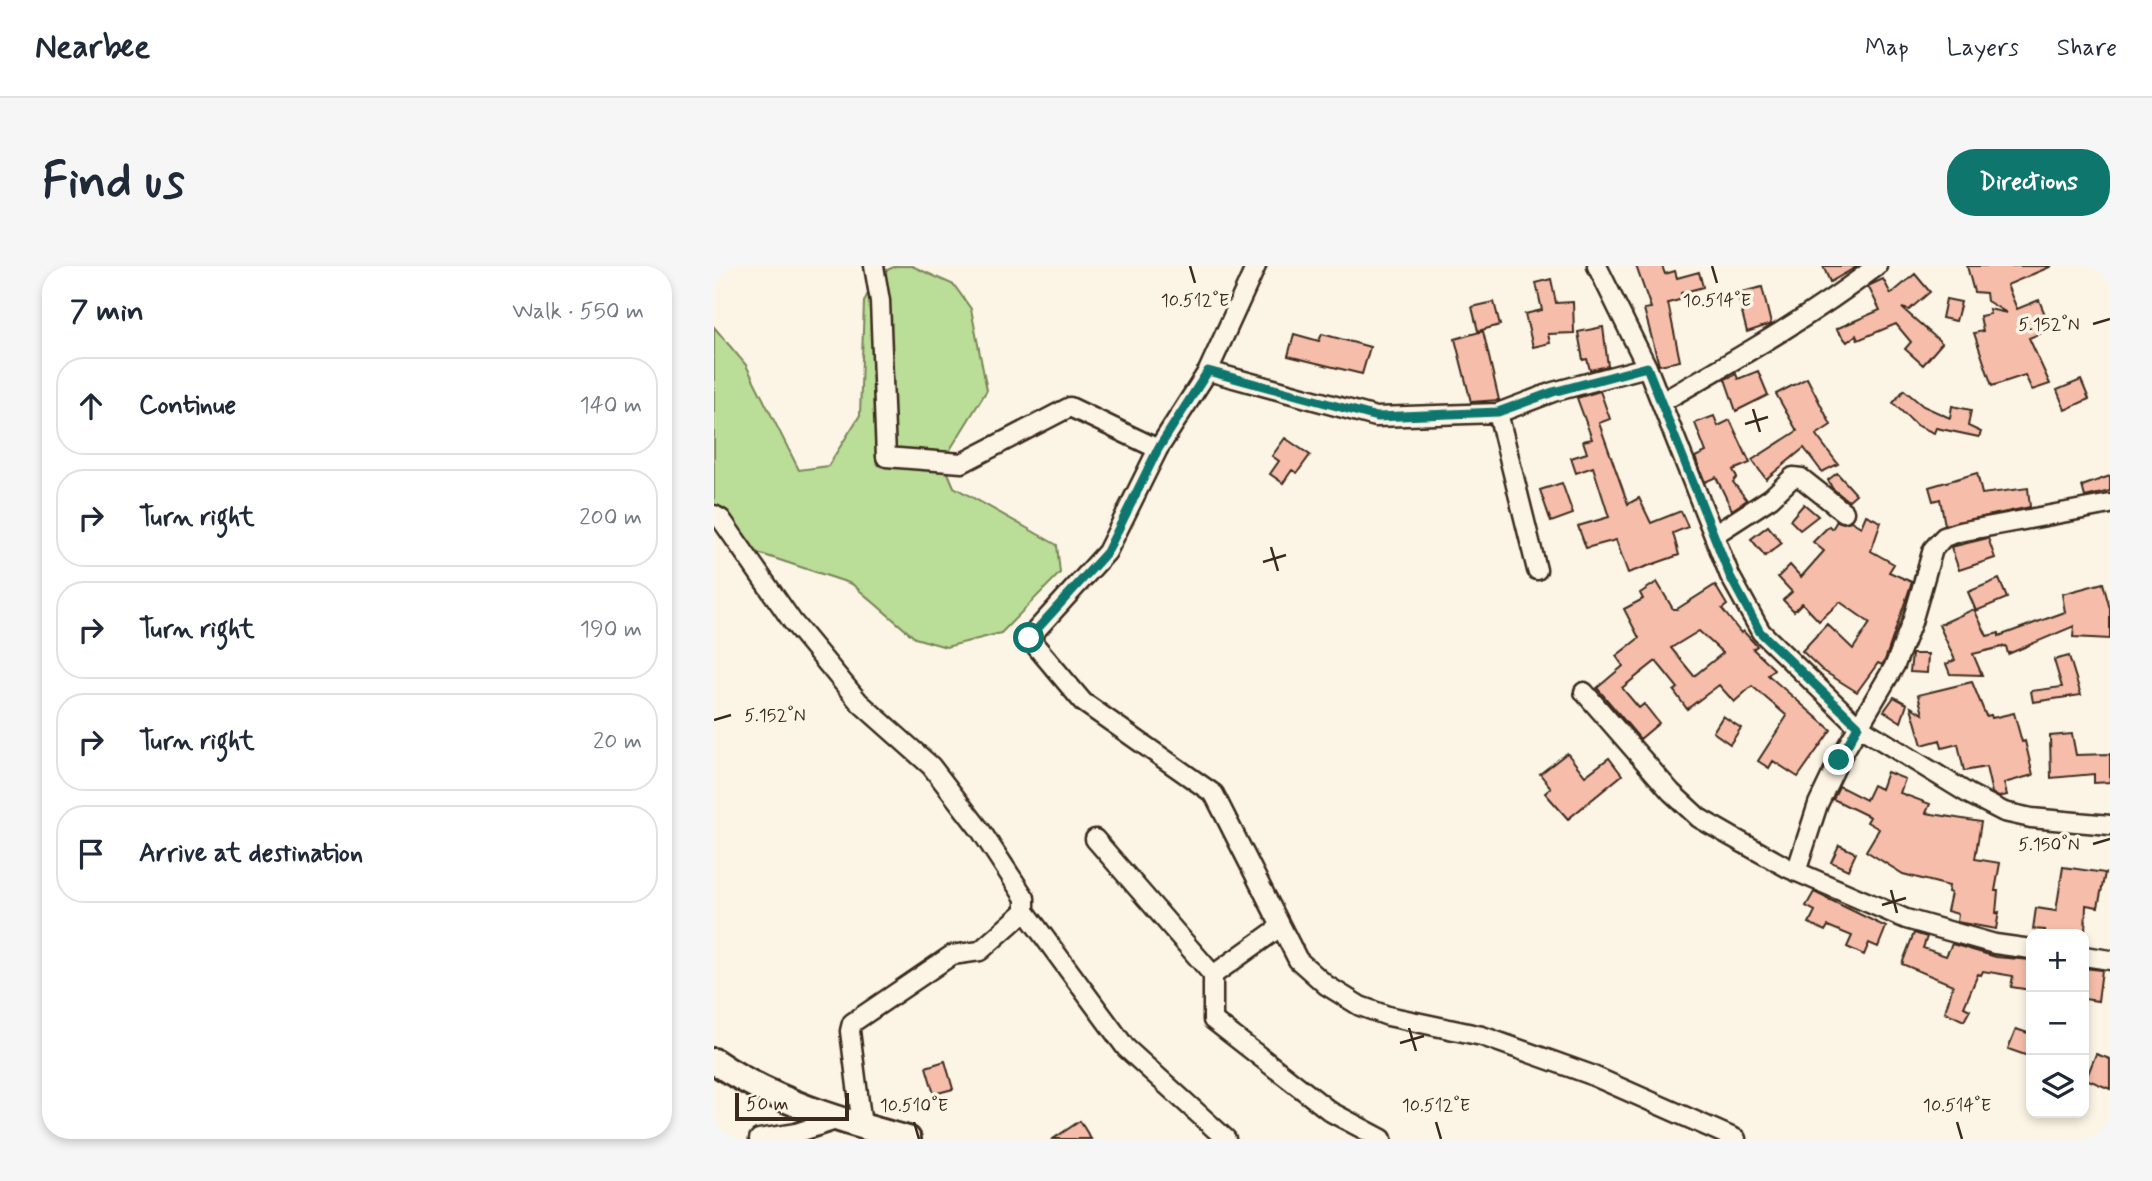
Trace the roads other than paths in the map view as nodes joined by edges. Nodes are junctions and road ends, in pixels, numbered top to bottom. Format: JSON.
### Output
{"nodes":[{"id":1,"x":874,"y":266,"type":"edge"},
{"id":2,"x":1255,"y":266,"type":"edge"},
{"id":3,"x":1597,"y":266,"type":"edge"},
{"id":4,"x":1877,"y":266,"type":"edge"},
{"id":5,"x":1647,"y":367,"type":"junction"},
{"id":6,"x":1208,"y":371,"type":"junction"},
{"id":7,"x":1662,"y":402,"type":"junction"},
{"id":8,"x":1498,"y":412,"type":"junction"},
{"id":9,"x":1158,"y":449,"type":"junction"},
{"id":10,"x":2110,"y":504,"type":"edge"},
{"id":11,"x":1844,"y":512,"type":"dead end"},
{"id":12,"x":714,"y":515,"type":"edge"},
{"id":13,"x":1714,"y":535,"type":"junction"},
{"id":14,"x":1537,"y":570,"type":"dead end"},
{"id":15,"x":1584,"y":692,"type":"dead end"},
{"id":16,"x":1858,"y":726,"type":"junction"},
{"id":17,"x":2110,"y":825,"type":"edge"},
{"id":18,"x":1096,"y":839,"type":"dead end"},
{"id":19,"x":1796,"y":872,"type":"junction"},
{"id":20,"x":1025,"y":911,"type":"junction"},
{"id":21,"x":1280,"y":927,"type":"junction"},
{"id":22,"x":2026,"y":948,"type":"edge"},
{"id":23,"x":2089,"y":958,"type":"edge"},
{"id":24,"x":2110,"y":960,"type":"edge"},
{"id":25,"x":1213,"y":975,"type":"junction"},
{"id":26,"x":714,"y":1061,"type":"edge"},
{"id":27,"x":836,"y":1120,"type":"junction"},
{"id":28,"x":862,"y":1126,"type":"junction"},
{"id":29,"x":759,"y":1139,"type":"edge"},
{"id":30,"x":908,"y":1139,"type":"edge"},
{"id":31,"x":1226,"y":1139,"type":"edge"},
{"id":32,"x":1382,"y":1139,"type":"edge"},
{"id":33,"x":1736,"y":1139,"type":"edge"}],
"edges":[{"from":1,"to":9,"type":"street"},
{"from":2,"to":6,"type":"street"},
{"from":3,"to":5,"type":"street"},
{"from":4,"to":7,"type":"street"},
{"from":5,"to":7,"type":"street"},
{"from":5,"to":8,"type":"street"},
{"from":6,"to":8,"type":"street"},
{"from":6,"to":9,"type":"street"},
{"from":7,"to":13,"type":"street"},
{"from":8,"to":14,"type":"street"},
{"from":9,"to":21,"type":"street"},
{"from":10,"to":16,"type":"street"},
{"from":11,"to":13,"type":"street"},
{"from":12,"to":20,"type":"street"},
{"from":13,"to":16,"type":"street"},
{"from":15,"to":19,"type":"street"},
{"from":16,"to":17,"type":"street"},
{"from":16,"to":19,"type":"street"},
{"from":18,"to":25,"type":"street"},
{"from":19,"to":22,"type":"street"},
{"from":20,"to":28,"type":"street"},
{"from":20,"to":31,"type":"street"},
{"from":21,"to":25,"type":"street"},
{"from":21,"to":33,"type":"street"},
{"from":23,"to":24,"type":"street"},
{"from":25,"to":32,"type":"street"},
{"from":26,"to":27,"type":"street"},
{"from":27,"to":28,"type":"street"},
{"from":27,"to":29,"type":"street"},
{"from":28,"to":30,"type":"street"}]}
